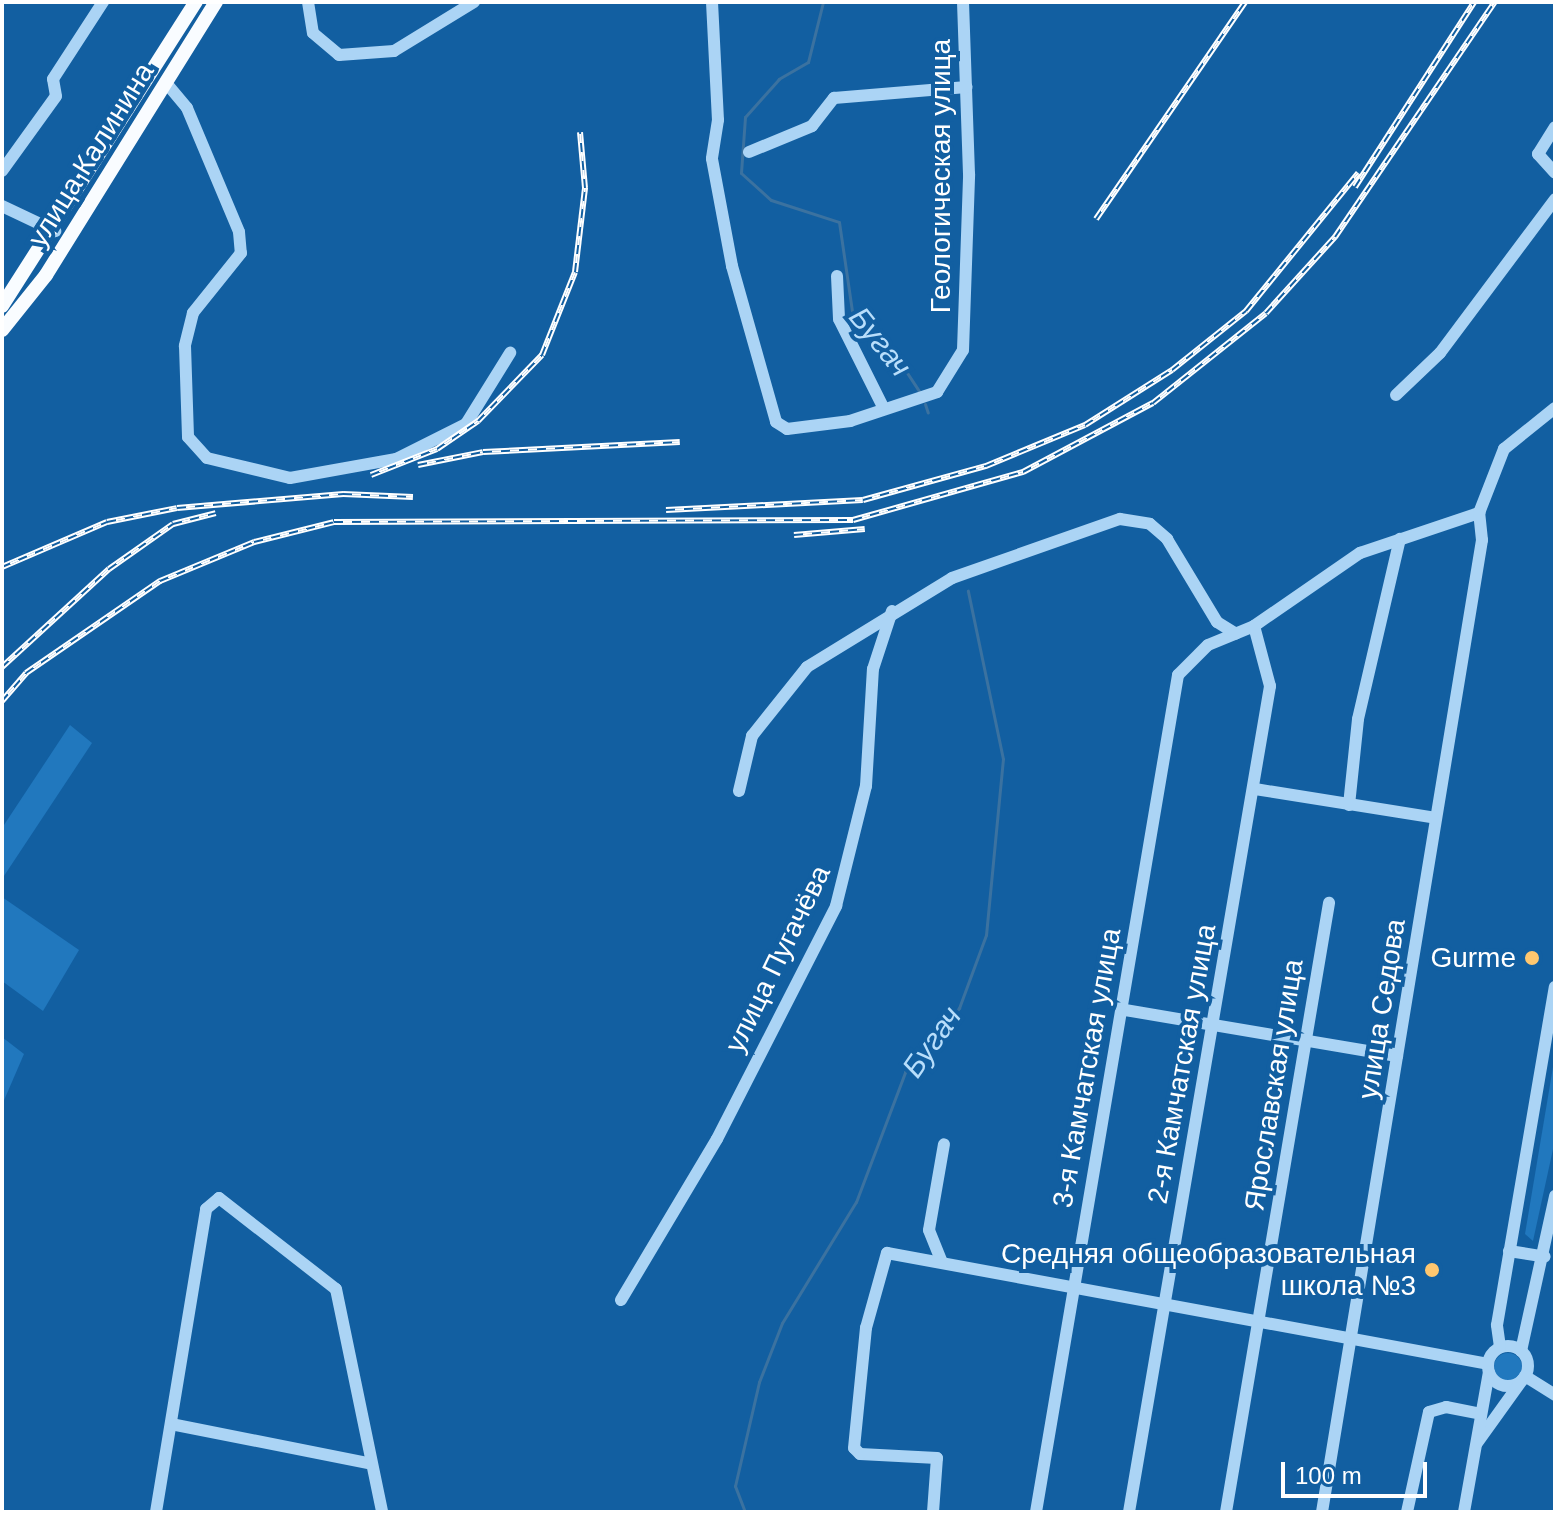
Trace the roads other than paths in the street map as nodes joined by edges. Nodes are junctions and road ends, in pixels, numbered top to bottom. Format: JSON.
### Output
{"nodes":[{"id":1,"x":103,"y":2,"type":"edge"},
{"id":2,"x":196,"y":2,"type":"edge"},
{"id":3,"x":216,"y":2,"type":"edge"},
{"id":4,"x":308,"y":2,"type":"edge"},
{"id":5,"x":474,"y":2,"type":"edge"},
{"id":6,"x":712,"y":2,"type":"edge"},
{"id":7,"x":963,"y":2,"type":"edge"},
{"id":8,"x":167,"y":84,"type":"junction"},
{"id":9,"x":967,"y":87,"type":"junction"},
{"id":10,"x":1555,"y":127,"type":"edge"},
{"id":11,"x":749,"y":152,"type":"dead end"},
{"id":12,"x":2,"y":171,"type":"edge"},
{"id":13,"x":1555,"y":173,"type":"edge"},
{"id":14,"x":1555,"y":199,"type":"edge"},
{"id":15,"x":2,"y":206,"type":"edge"},
{"id":16,"x":55,"y":231,"type":"junction"},
{"id":17,"x":837,"y":276,"type":"dead end"},
{"id":18,"x":2,"y":306,"type":"edge"},
{"id":19,"x":2,"y":330,"type":"edge"},
{"id":20,"x":510,"y":353,"type":"dead end"},
{"id":21,"x":1396,"y":395,"type":"dead end"},
{"id":22,"x":883,"y":407,"type":"junction"},
{"id":23,"x":1555,"y":408,"type":"edge"},
{"id":24,"x":1479,"y":513,"type":"junction"},
{"id":25,"x":1400,"y":539,"type":"junction"},
{"id":26,"x":892,"y":611,"type":"junction"},
{"id":27,"x":1254,"y":626,"type":"junction"},
{"id":28,"x":1236,"y":634,"type":"junction"},
{"id":29,"x":1255,"y":789,"type":"junction"},
{"id":30,"x":739,"y":791,"type":"dead end"},
{"id":31,"x":1349,"y":805,"type":"junction"},
{"id":32,"x":1436,"y":818,"type":"junction"},
{"id":33,"x":1329,"y":903,"type":"dead end"},
{"id":34,"x":1555,"y":987,"type":"edge"},
{"id":35,"x":1125,"y":1010,"type":"junction"},
{"id":36,"x":1209,"y":1029,"type":"junction"},
{"id":37,"x":1306,"y":1042,"type":"junction"},
{"id":38,"x":1397,"y":1056,"type":"junction"},
{"id":39,"x":944,"y":1144,"type":"dead end"},
{"id":40,"x":1555,"y":1196,"type":"edge"},
{"id":41,"x":1509,"y":1251,"type":"junction"},
{"id":42,"x":1545,"y":1257,"type":"junction"},
{"id":43,"x":941,"y":1260,"type":"junction"},
{"id":44,"x":1074,"y":1289,"type":"junction"},
{"id":45,"x":621,"y":1300,"type":"dead end"},
{"id":46,"x":1166,"y":1304,"type":"junction"},
{"id":47,"x":1259,"y":1320,"type":"junction"},
{"id":48,"x":1351,"y":1336,"type":"junction"},
{"id":49,"x":1500,"y":1347,"type":"junction"},
{"id":50,"x":1521,"y":1351,"type":"junction"},
{"id":51,"x":1488,"y":1368,"type":"junction"},
{"id":52,"x":1524,"y":1377,"type":"junction"},
{"id":53,"x":1555,"y":1395,"type":"edge"},
{"id":54,"x":1478,"y":1413,"type":"junction"},
{"id":55,"x":171,"y":1424,"type":"junction"},
{"id":56,"x":1473,"y":1452,"type":"junction"},
{"id":57,"x":368,"y":1463,"type":"junction"},
{"id":58,"x":156,"y":1512,"type":"edge"},
{"id":59,"x":382,"y":1512,"type":"edge"},
{"id":60,"x":933,"y":1512,"type":"edge"},
{"id":61,"x":1036,"y":1512,"type":"edge"},
{"id":62,"x":1129,"y":1512,"type":"edge"},
{"id":63,"x":1226,"y":1512,"type":"edge"},
{"id":64,"x":1322,"y":1512,"type":"edge"},
{"id":65,"x":1407,"y":1512,"type":"edge"},
{"id":66,"x":1464,"y":1512,"type":"edge"}],
"edges":[{"from":1,"to":12,"type":"street"},
{"from":2,"to":16,"type":"main road","name":"улица Калинина"},
{"from":3,"to":8,"type":"main road","name":"улица Калинина"},
{"from":4,"to":5,"type":"street"},
{"from":6,"to":22,"type":"street"},
{"from":7,"to":9,"type":"street","name":"Геологическая улица"},
{"from":8,"to":19,"type":"main road","name":"улица Калинина"},
{"from":8,"to":20,"type":"street"},
{"from":9,"to":11,"type":"street"},
{"from":9,"to":22,"type":"street","name":"Геологическая улица"},
{"from":10,"to":13,"type":"street"},
{"from":14,"to":21,"type":"street"},
{"from":15,"to":16,"type":"street"},
{"from":16,"to":18,"type":"main road","name":"улица Калинина"},
{"from":17,"to":22,"type":"street"},
{"from":23,"to":24,"type":"street"},
{"from":24,"to":25,"type":"street"},
{"from":24,"to":32,"type":"street","name":"улица Седова"},
{"from":25,"to":27,"type":"street"},
{"from":25,"to":31,"type":"street"},
{"from":26,"to":28,"type":"street"},
{"from":26,"to":30,"type":"street"},
{"from":26,"to":45,"type":"street","name":"улица Пугачёва"},
{"from":27,"to":28,"type":"street"},
{"from":27,"to":29,"type":"street","name":"2-я Камчатская улица"},
{"from":28,"to":35,"type":"street","name":"3-я Камчатская улица"},
{"from":29,"to":31,"type":"street"},
{"from":29,"to":36,"type":"street","name":"2-я Камчатская улица"},
{"from":31,"to":32,"type":"street"},
{"from":32,"to":38,"type":"street","name":"улица Седова"},
{"from":33,"to":37,"type":"street","name":"Ярославская улица"},
{"from":34,"to":41,"type":"street"},
{"from":35,"to":36,"type":"street"},
{"from":35,"to":44,"type":"street","name":"3-я Камчатская улица"},
{"from":36,"to":37,"type":"street"},
{"from":36,"to":46,"type":"street","name":"2-я Камчатская улица"},
{"from":37,"to":38,"type":"street"},
{"from":37,"to":47,"type":"street","name":"Ярославская улица"},
{"from":38,"to":48,"type":"street","name":"улица Седова"},
{"from":39,"to":43,"type":"street"},
{"from":40,"to":42,"type":"street"},
{"from":41,"to":42,"type":"street"},
{"from":41,"to":49,"type":"street"},
{"from":42,"to":50,"type":"street"},
{"from":43,"to":44,"type":"street"},
{"from":43,"to":60,"type":"street"},
{"from":44,"to":46,"type":"street"},
{"from":44,"to":61,"type":"street","name":"3-я Камчатская улица"},
{"from":46,"to":47,"type":"street"},
{"from":46,"to":62,"type":"street","name":"2-я Камчатская улица"},
{"from":47,"to":48,"type":"street"},
{"from":47,"to":63,"type":"street","name":"Ярославская улица"},
{"from":48,"to":51,"type":"street"},
{"from":48,"to":64,"type":"street","name":"улица Седова"},
{"from":49,"to":50,"type":"street"},
{"from":49,"to":51,"type":"street"},
{"from":50,"to":52,"type":"street"},
{"from":51,"to":52,"type":"street"},
{"from":51,"to":54,"type":"street"},
{"from":52,"to":53,"type":"street"},
{"from":52,"to":56,"type":"street"},
{"from":54,"to":56,"type":"street"},
{"from":54,"to":65,"type":"street"},
{"from":55,"to":57,"type":"street"},
{"from":55,"to":57,"type":"street"},
{"from":55,"to":58,"type":"street"},
{"from":56,"to":66,"type":"street"},
{"from":57,"to":59,"type":"street"}]}
